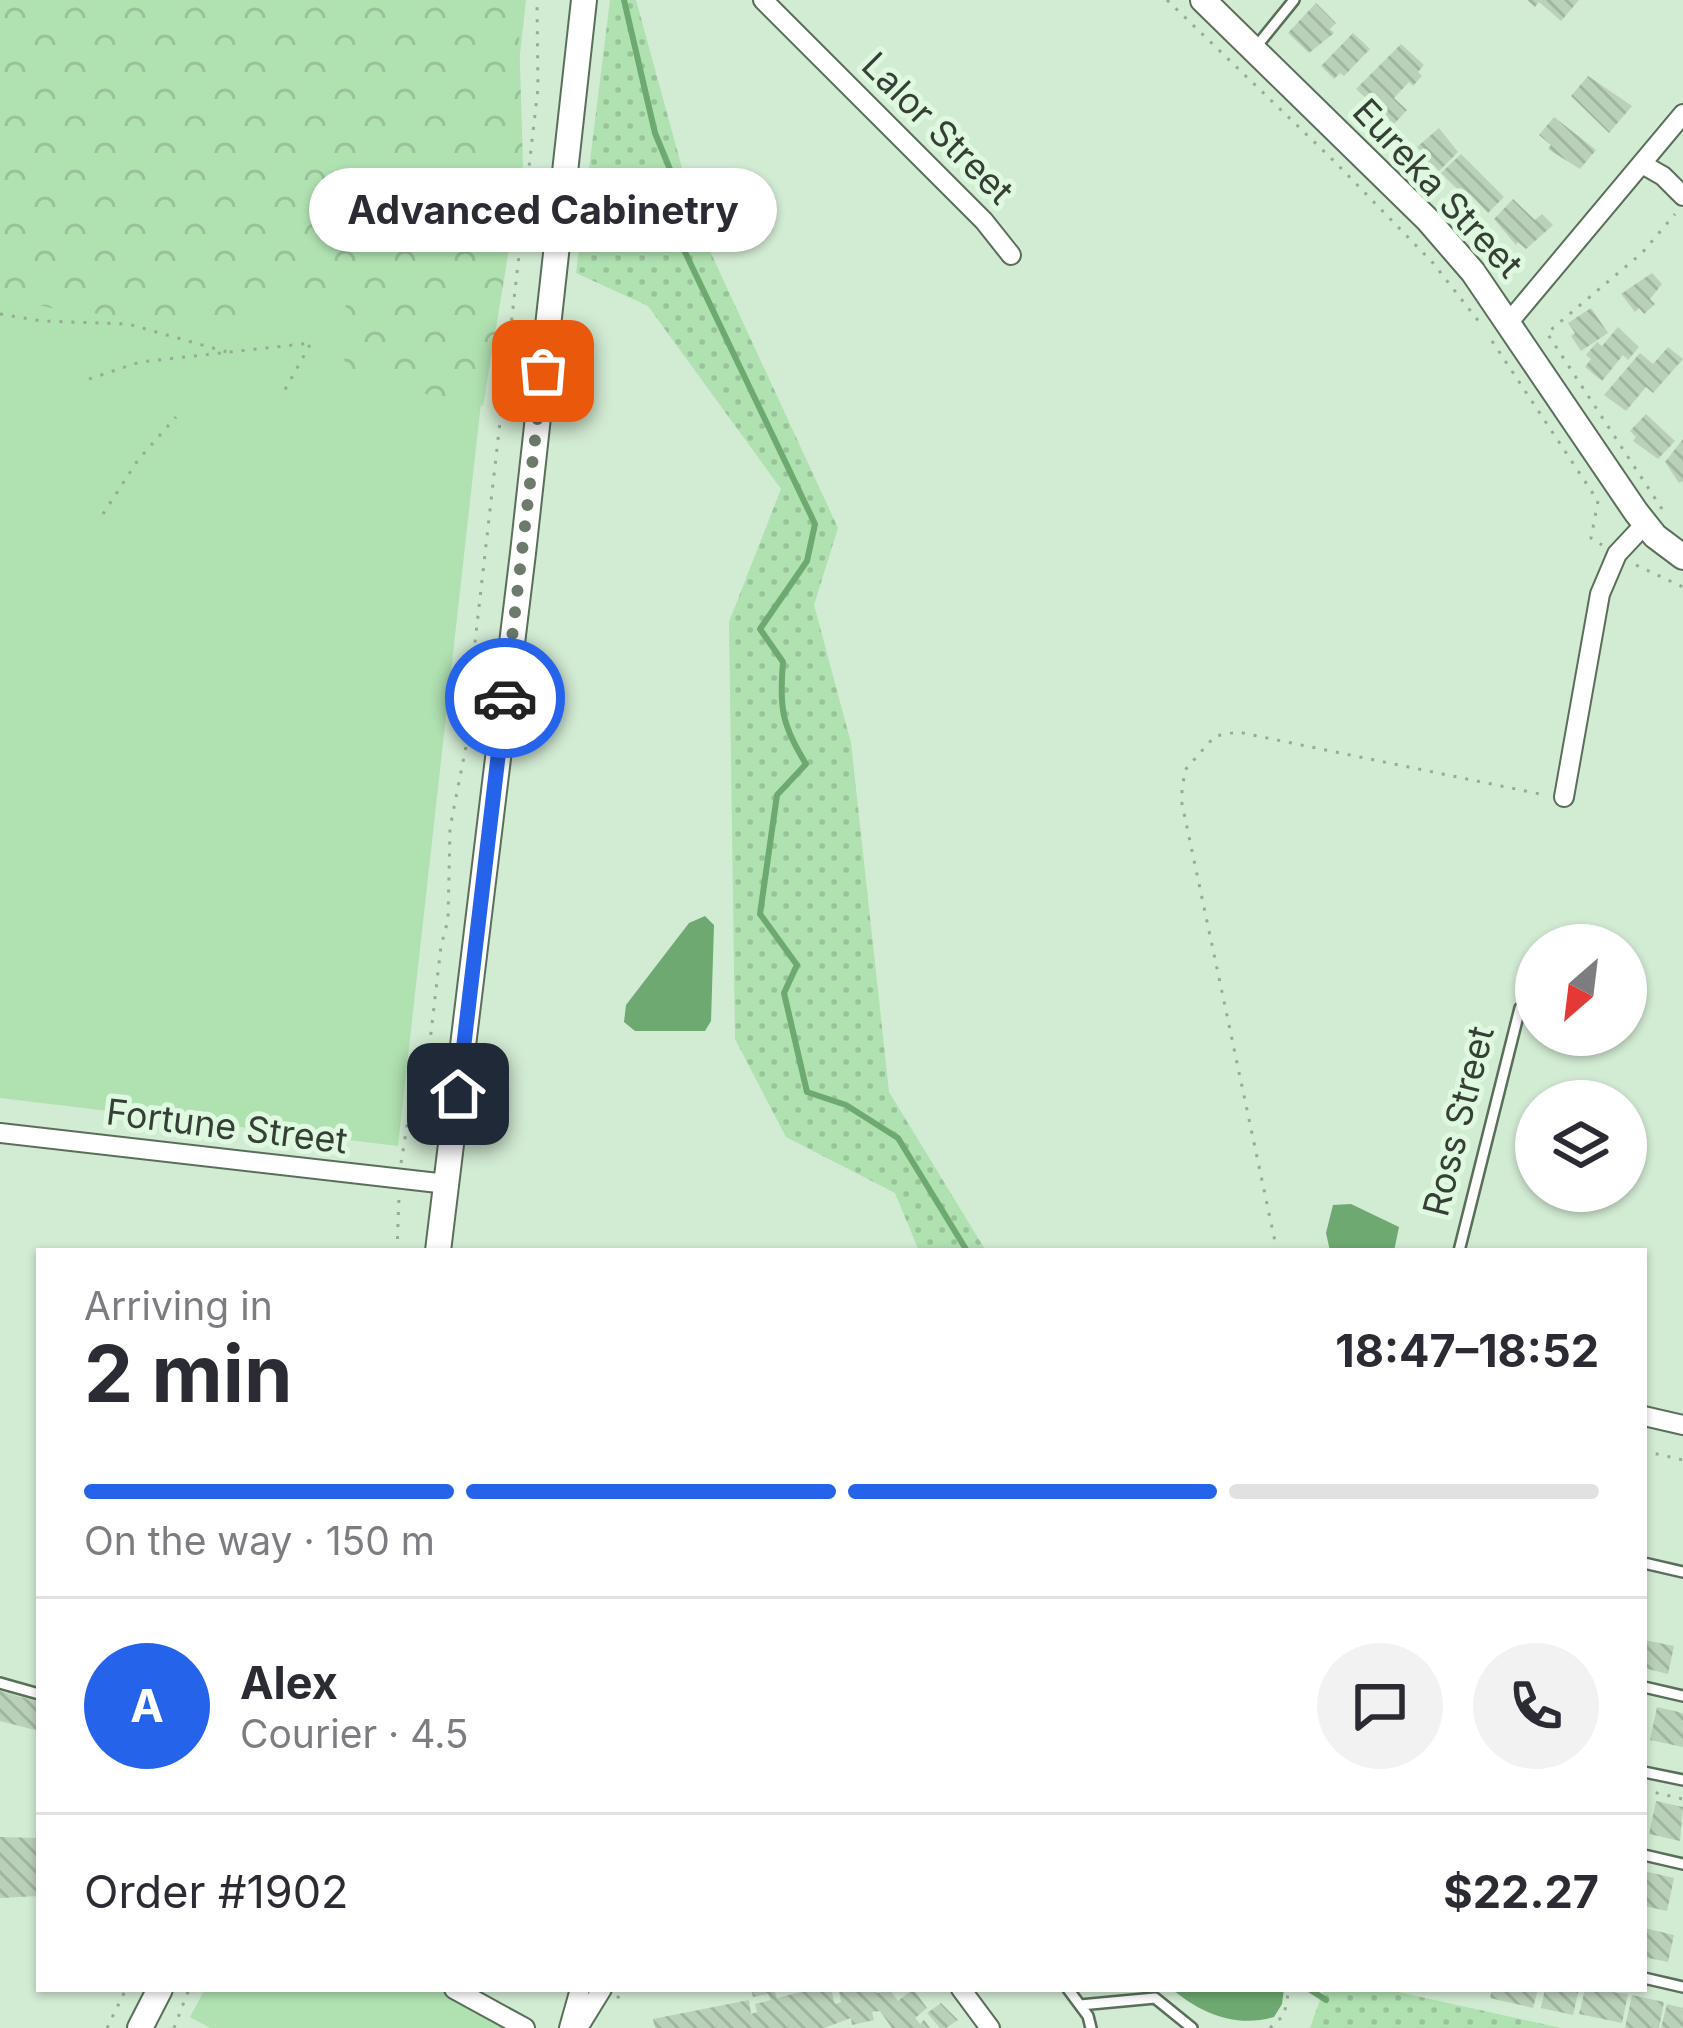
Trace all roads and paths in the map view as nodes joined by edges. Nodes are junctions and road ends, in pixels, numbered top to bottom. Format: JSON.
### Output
{"nodes":[{"id":1,"x":537,"y":0,"type":"edge"},
{"id":2,"x":584,"y":0,"type":"edge"},
{"id":3,"x":764,"y":0,"type":"edge"},
{"id":4,"x":1167,"y":0,"type":"edge"},
{"id":5,"x":1203,"y":0,"type":"edge"},
{"id":6,"x":1294,"y":0,"type":"edge"},
{"id":7,"x":1254,"y":49,"type":"junction"},
{"id":8,"x":1683,"y":115,"type":"edge"},
{"id":9,"x":1642,"y":164,"type":"junction"},
{"id":10,"x":1683,"y":170,"type":"edge"},
{"id":11,"x":1663,"y":176,"type":"junction"},
{"id":12,"x":1680,"y":204,"type":"edge"},
{"id":13,"x":1011,"y":255,"type":"dead end"},
{"id":14,"x":0,"y":314,"type":"edge"},
{"id":15,"x":1509,"y":322,"type":"junction"},
{"id":16,"x":229,"y":352,"type":"junction"},
{"id":17,"x":89,"y":379,"type":"dead end"},
{"id":18,"x":282,"y":395,"type":"dead end"},
{"id":19,"x":176,"y":417,"type":"dead end"},
{"id":20,"x":103,"y":514,"type":"dead end"},
{"id":21,"x":1645,"y":524,"type":"junction"},
{"id":22,"x":1672,"y":524,"type":"dead end"},
{"id":23,"x":1617,"y":554,"type":"junction"},
{"id":24,"x":1683,"y":557,"type":"edge"},
{"id":25,"x":1683,"y":587,"type":"edge"},
{"id":26,"x":1564,"y":797,"type":"joint"},
{"id":27,"x":1515,"y":1028,"type":"edge"},
{"id":28,"x":0,"y":1133,"type":"edge"},
{"id":29,"x":399,"y":1180,"type":"junction"},
{"id":30,"x":447,"y":1184,"type":"junction"},
{"id":31,"x":398,"y":1248,"type":"edge"},
{"id":32,"x":438,"y":1248,"type":"edge"},
{"id":33,"x":1275,"y":1248,"type":"edge"},
{"id":34,"x":1460,"y":1248,"type":"edge"},
{"id":35,"x":1647,"y":1417,"type":"edge"},
{"id":36,"x":1683,"y":1425,"type":"edge"},
{"id":37,"x":1647,"y":1452,"type":"edge"},
{"id":38,"x":1683,"y":1460,"type":"edge"},
{"id":39,"x":1647,"y":1564,"type":"edge"},
{"id":40,"x":1683,"y":1572,"type":"edge"},
{"id":41,"x":0,"y":1683,"type":"edge"},
{"id":42,"x":1647,"y":1688,"type":"edge"},
{"id":43,"x":36,"y":1693,"type":"edge"},
{"id":44,"x":1683,"y":1696,"type":"edge"},
{"id":45,"x":1647,"y":1773,"type":"edge"},
{"id":46,"x":1683,"y":1780,"type":"edge"},
{"id":47,"x":1647,"y":1791,"type":"edge"},
{"id":48,"x":1683,"y":1798,"type":"edge"},
{"id":49,"x":1647,"y":1856,"type":"edge"},
{"id":50,"x":1683,"y":1864,"type":"edge"},
{"id":51,"x":1647,"y":1979,"type":"edge"},
{"id":52,"x":1683,"y":1987,"type":"edge"},
{"id":53,"x":124,"y":1992,"type":"edge"},
{"id":54,"x":158,"y":1992,"type":"edge"},
{"id":55,"x":188,"y":1992,"type":"edge"},
{"id":56,"x":459,"y":1992,"type":"edge"},
{"id":57,"x":579,"y":1992,"type":"edge"},
{"id":58,"x":963,"y":1992,"type":"edge"},
{"id":59,"x":1070,"y":1992,"type":"edge"},
{"id":60,"x":1289,"y":1992,"type":"edge"},
{"id":61,"x":609,"y":1994,"type":"edge"},
{"id":62,"x":1080,"y":2005,"type":"junction"},
{"id":63,"x":106,"y":2028,"type":"edge"},
{"id":64,"x":140,"y":2028,"type":"edge"},
{"id":65,"x":174,"y":2028,"type":"edge"},
{"id":66,"x":525,"y":2028,"type":"edge"},
{"id":67,"x":573,"y":2028,"type":"edge"},
{"id":68,"x":990,"y":2028,"type":"edge"},
{"id":69,"x":1091,"y":2028,"type":"edge"},
{"id":70,"x":1192,"y":2028,"type":"edge"},
{"id":71,"x":1270,"y":2028,"type":"edge"}],
"edges":[{"from":1,"to":29,"type":"path"},
{"from":2,"to":30,"type":"street"},
{"from":3,"to":13,"type":"street","name":"Lalor Street"},
{"from":4,"to":23,"type":"path"},
{"from":5,"to":7,"type":"street","name":"Eureka Street"},
{"from":6,"to":7,"type":"lane"},
{"from":7,"to":15,"type":"street","name":"Eureka Street"},
{"from":8,"to":9,"type":"street"},
{"from":9,"to":11,"type":"street"},
{"from":9,"to":15,"type":"street"},
{"from":10,"to":11,"type":"street"},
{"from":11,"to":12,"type":"street"},
{"from":12,"to":22,"type":"path"},
{"from":14,"to":16,"type":"path"},
{"from":15,"to":21,"type":"street","name":"Eureka Street"},
{"from":16,"to":17,"type":"path"},
{"from":16,"to":18,"type":"path"},
{"from":19,"to":20,"type":"path"},
{"from":21,"to":23,"type":"street"},
{"from":21,"to":24,"type":"street","name":"Eureka Street"},
{"from":23,"to":25,"type":"path"},
{"from":23,"to":26,"type":"street"},
{"from":26,"to":33,"type":"path"},
{"from":27,"to":34,"type":"lane","name":"Ross Street"},
{"from":28,"to":29,"type":"street","name":"Fortune Street"},
{"from":29,"to":30,"type":"street","name":"Fortune Street"},
{"from":29,"to":31,"type":"path"},
{"from":30,"to":32,"type":"street"},
{"from":35,"to":36,"type":"street"},
{"from":37,"to":38,"type":"path"},
{"from":39,"to":40,"type":"lane"},
{"from":41,"to":43,"type":"lane"},
{"from":42,"to":44,"type":"lane"},
{"from":45,"to":46,"type":"lane"},
{"from":47,"to":48,"type":"path"},
{"from":49,"to":50,"type":"lane"},
{"from":51,"to":52,"type":"lane"},
{"from":53,"to":63,"type":"path"},
{"from":54,"to":64,"type":"street"},
{"from":55,"to":65,"type":"path"},
{"from":56,"to":66,"type":"street"},
{"from":57,"to":67,"type":"street"},
{"from":58,"to":68,"type":"street"},
{"from":59,"to":62,"type":"lane"},
{"from":60,"to":71,"type":"path"},
{"from":61,"to":67,"type":"street"},
{"from":62,"to":69,"type":"lane"},
{"from":62,"to":70,"type":"lane"}]}
